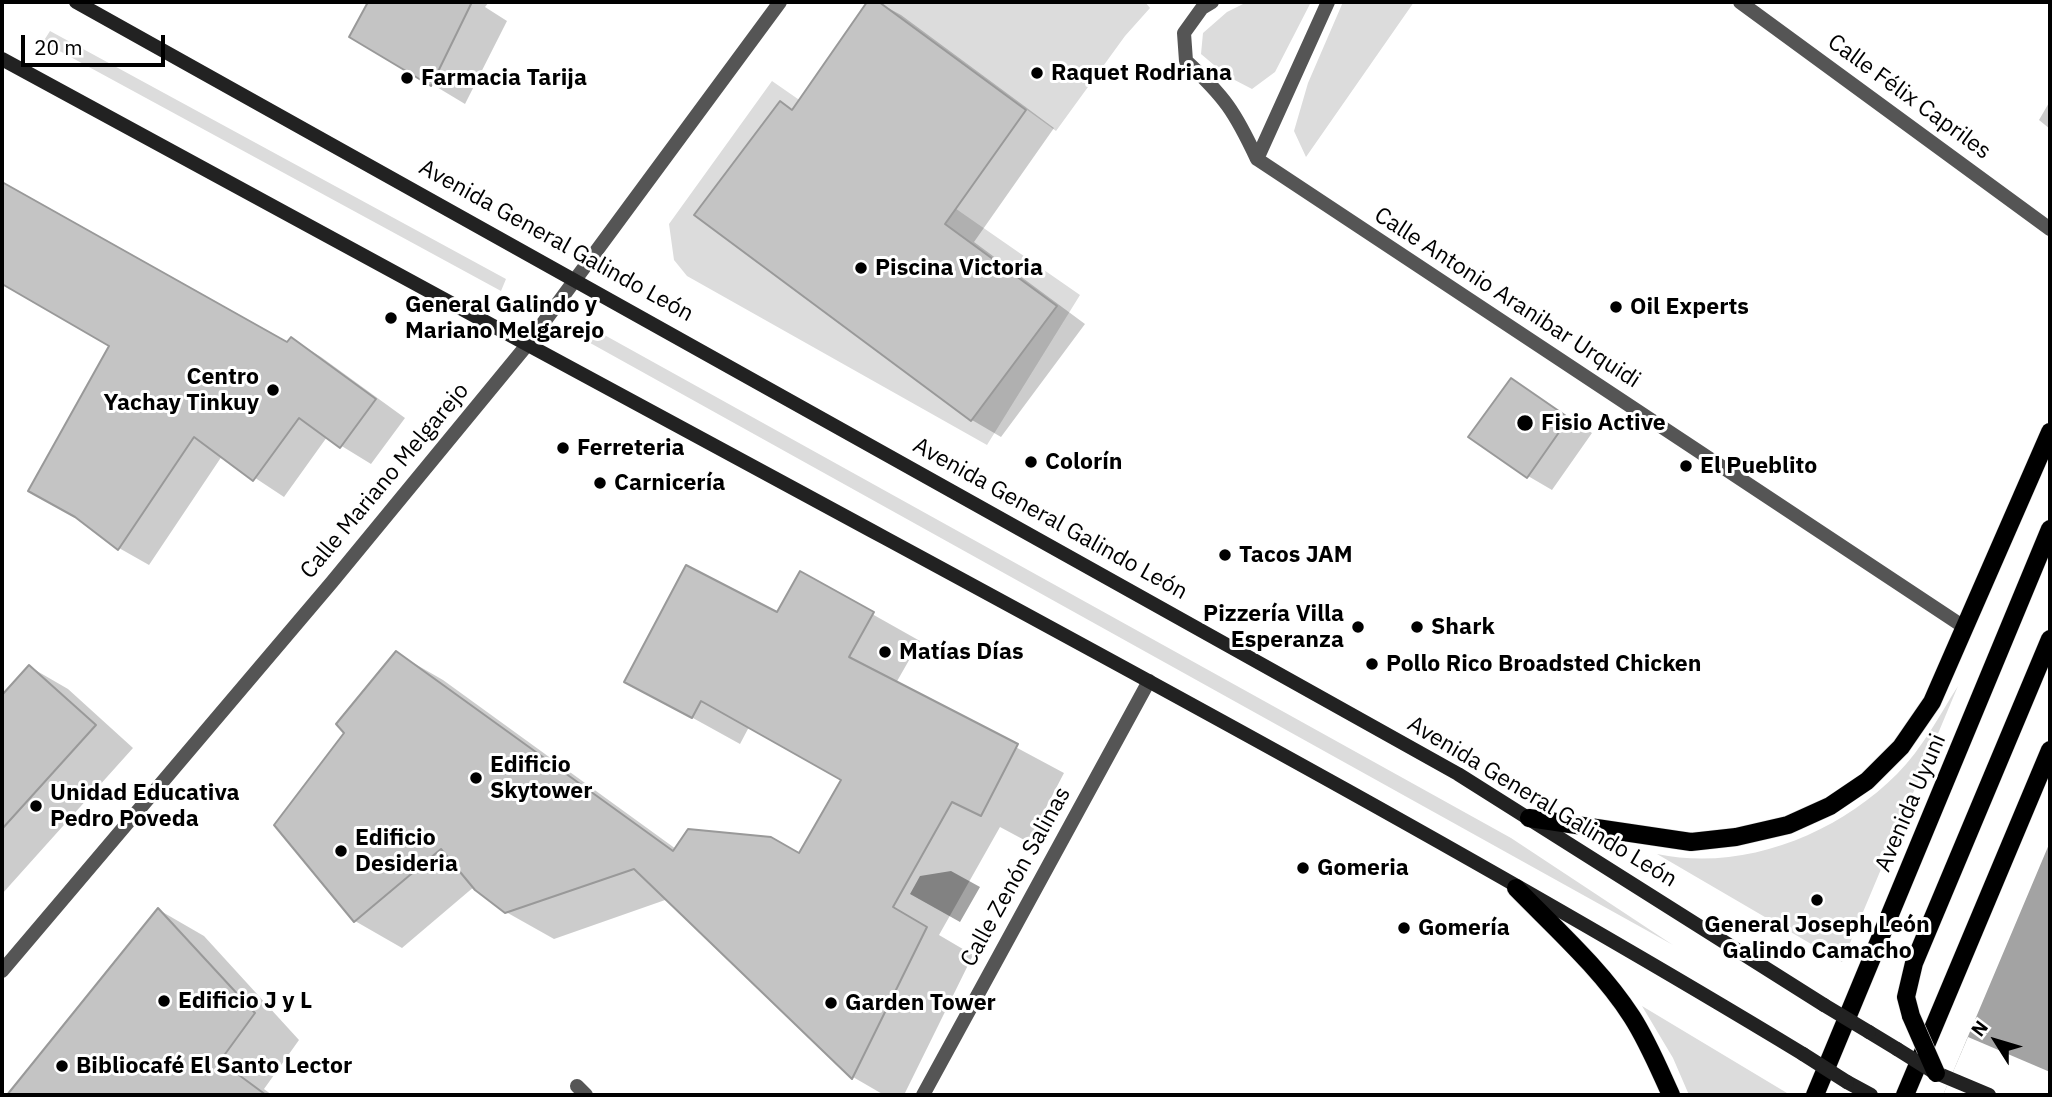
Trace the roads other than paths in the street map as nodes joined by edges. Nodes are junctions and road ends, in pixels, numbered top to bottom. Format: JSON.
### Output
{"nodes":[{"id":1,"x":76,"y":2,"type":"edge"},
{"id":2,"x":780,"y":2,"type":"edge"},
{"id":3,"x":1212,"y":2,"type":"edge"},
{"id":4,"x":1328,"y":2,"type":"edge"},
{"id":5,"x":1740,"y":2,"type":"edge"},
{"id":6,"x":2,"y":59,"type":"edge"},
{"id":7,"x":1257,"y":159,"type":"junction"},
{"id":8,"x":2050,"y":229,"type":"edge"},
{"id":9,"x":576,"y":279,"type":"junction"},
{"id":10,"x":527,"y":345,"type":"junction"},
{"id":11,"x":2050,"y":432,"type":"edge"},
{"id":12,"x":2050,"y":529,"type":"edge"},
{"id":13,"x":1964,"y":627,"type":"junction"},
{"id":14,"x":2050,"y":639,"type":"edge"},
{"id":15,"x":1149,"y":681,"type":"junction"},
{"id":16,"x":2050,"y":750,"type":"edge"},
{"id":17,"x":1529,"y":818,"type":"junction"},
{"id":18,"x":1517,"y":888,"type":"junction"},
{"id":19,"x":2,"y":971,"type":"edge"},
{"id":20,"x":1941,"y":1075,"type":"junction"},
{"id":21,"x":923,"y":1095,"type":"edge"},
{"id":22,"x":1671,"y":1095,"type":"edge"},
{"id":23,"x":1815,"y":1095,"type":"edge"},
{"id":24,"x":1871,"y":1095,"type":"edge"},
{"id":25,"x":1905,"y":1095,"type":"edge"},
{"id":26,"x":1989,"y":1095,"type":"edge"}],
"edges":[{"from":1,"to":9,"type":"main road","name":"Avenida General Galindo León"},
{"from":2,"to":9,"type":"street","name":"Calle Mariano Melgarejo"},
{"from":3,"to":7,"type":"street"},
{"from":4,"to":7,"type":"street"},
{"from":5,"to":8,"type":"street","name":"Calle Félix Capriles"},
{"from":6,"to":10,"type":"main road"},
{"from":7,"to":13,"type":"street","name":"Calle Antonio Aranibar Urquidi"},
{"from":9,"to":10,"type":"street","name":"Calle Mariano Melgarejo"},
{"from":9,"to":17,"type":"main road","name":"Avenida General Galindo León"},
{"from":10,"to":15,"type":"main road"},
{"from":10,"to":19,"type":"street","name":"Calle Mariano Melgarejo"},
{"from":11,"to":13,"type":"main road"},
{"from":12,"to":23,"type":"main road","name":"Avenida Uyuni"},
{"from":13,"to":17,"type":"main road"},
{"from":14,"to":20,"type":"main road","bridge":true},
{"from":15,"to":18,"type":"main road"},
{"from":15,"to":21,"type":"street","name":"Calle Zenón Salinas"},
{"from":16,"to":25,"type":"main road"},
{"from":17,"to":20,"type":"main road","name":"Avenida General Galindo León","bridge":true},
{"from":18,"to":22,"type":"main road"},
{"from":18,"to":24,"type":"main road","bridge":true},
{"from":20,"to":26,"type":"main road","name":"Avenida General Galindo León"}]}
